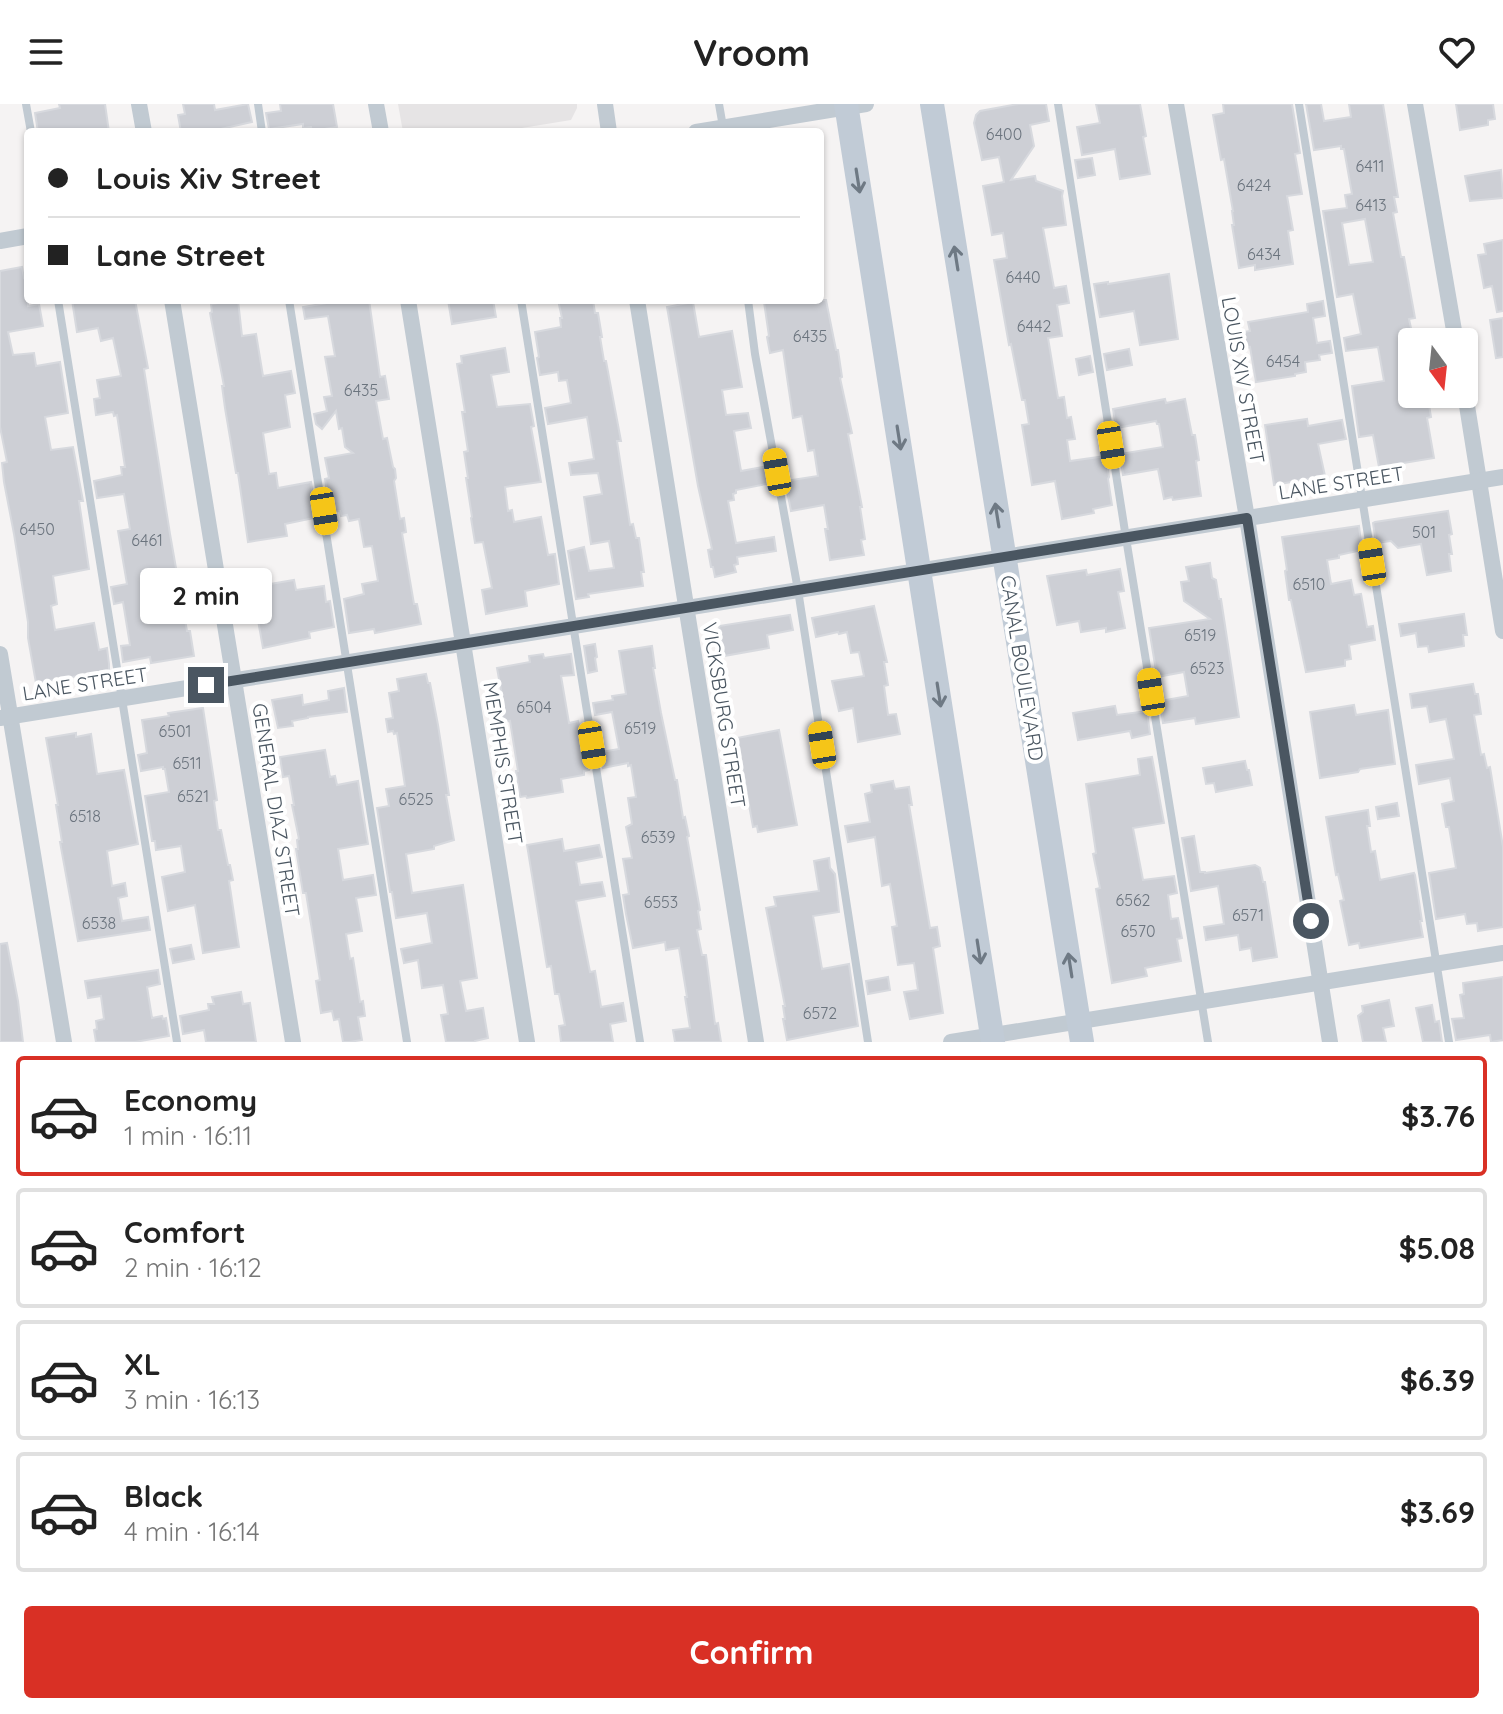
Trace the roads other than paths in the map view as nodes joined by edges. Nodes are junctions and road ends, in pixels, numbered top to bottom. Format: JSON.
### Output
{"nodes":[{"id":1,"x":26,"y":104,"type":"edge"},
{"id":2,"x":139,"y":104,"type":"edge"},
{"id":3,"x":258,"y":104,"type":"edge"},
{"id":4,"x":376,"y":104,"type":"edge"},
{"id":5,"x":605,"y":104,"type":"edge"},
{"id":6,"x":719,"y":104,"type":"edge"},
{"id":7,"x":932,"y":104,"type":"edge"},
{"id":8,"x":1058,"y":104,"type":"edge"},
{"id":9,"x":1176,"y":104,"type":"edge"},
{"id":10,"x":1299,"y":104,"type":"edge"},
{"id":11,"x":1415,"y":104,"type":"edge"},
{"id":12,"x":853,"y":105,"type":"edge"},
{"id":13,"x":30,"y":128,"type":"edge"},
{"id":14,"x":143,"y":128,"type":"edge"},
{"id":15,"x":261,"y":128,"type":"edge"},
{"id":16,"x":380,"y":128,"type":"edge"},
{"id":17,"x":608,"y":128,"type":"edge"},
{"id":18,"x":723,"y":128,"type":"edge"},
{"id":19,"x":733,"y":128,"type":"edge"},
{"id":20,"x":24,"y":237,"type":"edge"},
{"id":21,"x":0,"y":241,"type":"edge"},
{"id":22,"x":59,"y":304,"type":"edge"},
{"id":23,"x":173,"y":304,"type":"edge"},
{"id":24,"x":290,"y":304,"type":"edge"},
{"id":25,"x":409,"y":304,"type":"edge"},
{"id":26,"x":522,"y":304,"type":"edge"},
{"id":27,"x":638,"y":304,"type":"edge"},
{"id":28,"x":749,"y":304,"type":"edge"},
{"id":29,"x":1454,"y":328,"type":"edge"},
{"id":30,"x":1468,"y":408,"type":"edge"},
{"id":31,"x":1503,"y":477,"type":"edge"},
{"id":32,"x":1480,"y":481,"type":"junction"},
{"id":33,"x":1362,"y":500,"type":"junction"},
{"id":34,"x":1247,"y":518,"type":"junction"},
{"id":35,"x":1126,"y":538,"type":"junction"},
{"id":36,"x":1004,"y":557,"type":"junction"},
{"id":37,"x":920,"y":570,"type":"junction"},
{"id":38,"x":798,"y":590,"type":"junction"},
{"id":39,"x":687,"y":608,"type":"junction"},
{"id":40,"x":573,"y":626,"type":"junction"},
{"id":41,"x":1503,"y":631,"type":"edge"},
{"id":42,"x":463,"y":644,"type":"junction"},
{"id":43,"x":0,"y":654,"type":"edge"},
{"id":44,"x":348,"y":662,"type":"junction"},
{"id":45,"x":234,"y":680,"type":"junction"},
{"id":46,"x":122,"y":698,"type":"junction"},
{"id":47,"x":5,"y":717,"type":"edge"},
{"id":48,"x":1503,"y":953,"type":"edge"},
{"id":49,"x":1437,"y":964,"type":"junction"},
{"id":50,"x":1320,"y":983,"type":"junction"},
{"id":51,"x":1202,"y":1002,"type":"junction"},
{"id":52,"x":1080,"y":1032,"type":"edge"},
{"id":53,"x":992,"y":1039,"type":"edge"},
{"id":54,"x":64,"y":1042,"type":"edge"},
{"id":55,"x":177,"y":1042,"type":"edge"},
{"id":56,"x":293,"y":1042,"type":"edge"},
{"id":57,"x":407,"y":1042,"type":"edge"},
{"id":58,"x":527,"y":1042,"type":"edge"},
{"id":59,"x":640,"y":1042,"type":"edge"},
{"id":60,"x":756,"y":1042,"type":"edge"},
{"id":61,"x":868,"y":1042,"type":"edge"},
{"id":62,"x":951,"y":1042,"type":"edge"},
{"id":63,"x":1208,"y":1042,"type":"edge"},
{"id":64,"x":1330,"y":1042,"type":"edge"},
{"id":65,"x":1449,"y":1042,"type":"edge"}],
"edges":[{"from":1,"to":13,"type":"lane"},
{"from":2,"to":14,"type":"street"},
{"from":3,"to":15,"type":"lane"},
{"from":4,"to":16,"type":"street"},
{"from":5,"to":17,"type":"street"},
{"from":6,"to":18,"type":"lane"},
{"from":36,"to":7,"type":"main road","name":"CANAL BOULEVARD","one_way":true},
{"from":8,"to":35,"type":"lane"},
{"from":9,"to":34,"type":"street","name":"LOUIS XIV STREET"},
{"from":10,"to":33,"type":"lane"},
{"from":11,"to":29,"type":"street"},
{"from":12,"to":19,"type":"street"},
{"from":12,"to":37,"type":"main road","one_way":true},
{"from":20,"to":21,"type":"street"},
{"from":22,"to":46,"type":"lane"},
{"from":23,"to":45,"type":"street","name":"GENERAL DIAZ STREET"},
{"from":24,"to":44,"type":"lane"},
{"from":25,"to":42,"type":"street","name":"MEMPHIS STREET"},
{"from":26,"to":40,"type":"lane"},
{"from":27,"to":39,"type":"street","name":"VICKSBURG STREET"},
{"from":28,"to":38,"type":"lane"},
{"from":30,"to":32,"type":"street"},
{"from":31,"to":32,"type":"street","name":"LANE STREET"},
{"from":32,"to":33,"type":"street","name":"LANE STREET"},
{"from":32,"to":41,"type":"street"},
{"from":33,"to":34,"type":"street","name":"LANE STREET"},
{"from":33,"to":49,"type":"lane"},
{"from":34,"to":35,"type":"street","name":"LANE STREET"},
{"from":34,"to":50,"type":"street","name":"LOUIS XIV STREET"},
{"from":35,"to":36,"type":"street","name":"LANE STREET"},
{"from":35,"to":51,"type":"lane"},
{"from":36,"to":37,"type":"street","name":"LANE STREET"},
{"from":52,"to":36,"type":"main road","name":"CANAL BOULEVARD","one_way":true},
{"from":37,"to":38,"type":"street","name":"LANE STREET"},
{"from":37,"to":53,"type":"main road","one_way":true},
{"from":38,"to":39,"type":"street","name":"LANE STREET"},
{"from":38,"to":61,"type":"lane"},
{"from":39,"to":40,"type":"street","name":"LANE STREET"},
{"from":39,"to":60,"type":"street","name":"VICKSBURG STREET"},
{"from":40,"to":42,"type":"street","name":"LANE STREET"},
{"from":40,"to":59,"type":"lane"},
{"from":42,"to":44,"type":"street","name":"LANE STREET"},
{"from":42,"to":58,"type":"street","name":"MEMPHIS STREET"},
{"from":43,"to":47,"type":"street"},
{"from":44,"to":45,"type":"street","name":"LANE STREET"},
{"from":44,"to":57,"type":"lane"},
{"from":45,"to":46,"type":"street","name":"LANE STREET"},
{"from":45,"to":56,"type":"street","name":"GENERAL DIAZ STREET"},
{"from":46,"to":47,"type":"street","name":"LANE STREET"},
{"from":46,"to":55,"type":"lane"},
{"from":47,"to":54,"type":"street"},
{"from":48,"to":49,"type":"street"},
{"from":49,"to":50,"type":"street"},
{"from":49,"to":65,"type":"lane"},
{"from":50,"to":51,"type":"street"},
{"from":50,"to":64,"type":"street","name":"LOUIS XIV STREET"},
{"from":51,"to":52,"type":"street"},
{"from":51,"to":63,"type":"lane"},
{"from":52,"to":53,"type":"street"},
{"from":53,"to":62,"type":"street"}]}
